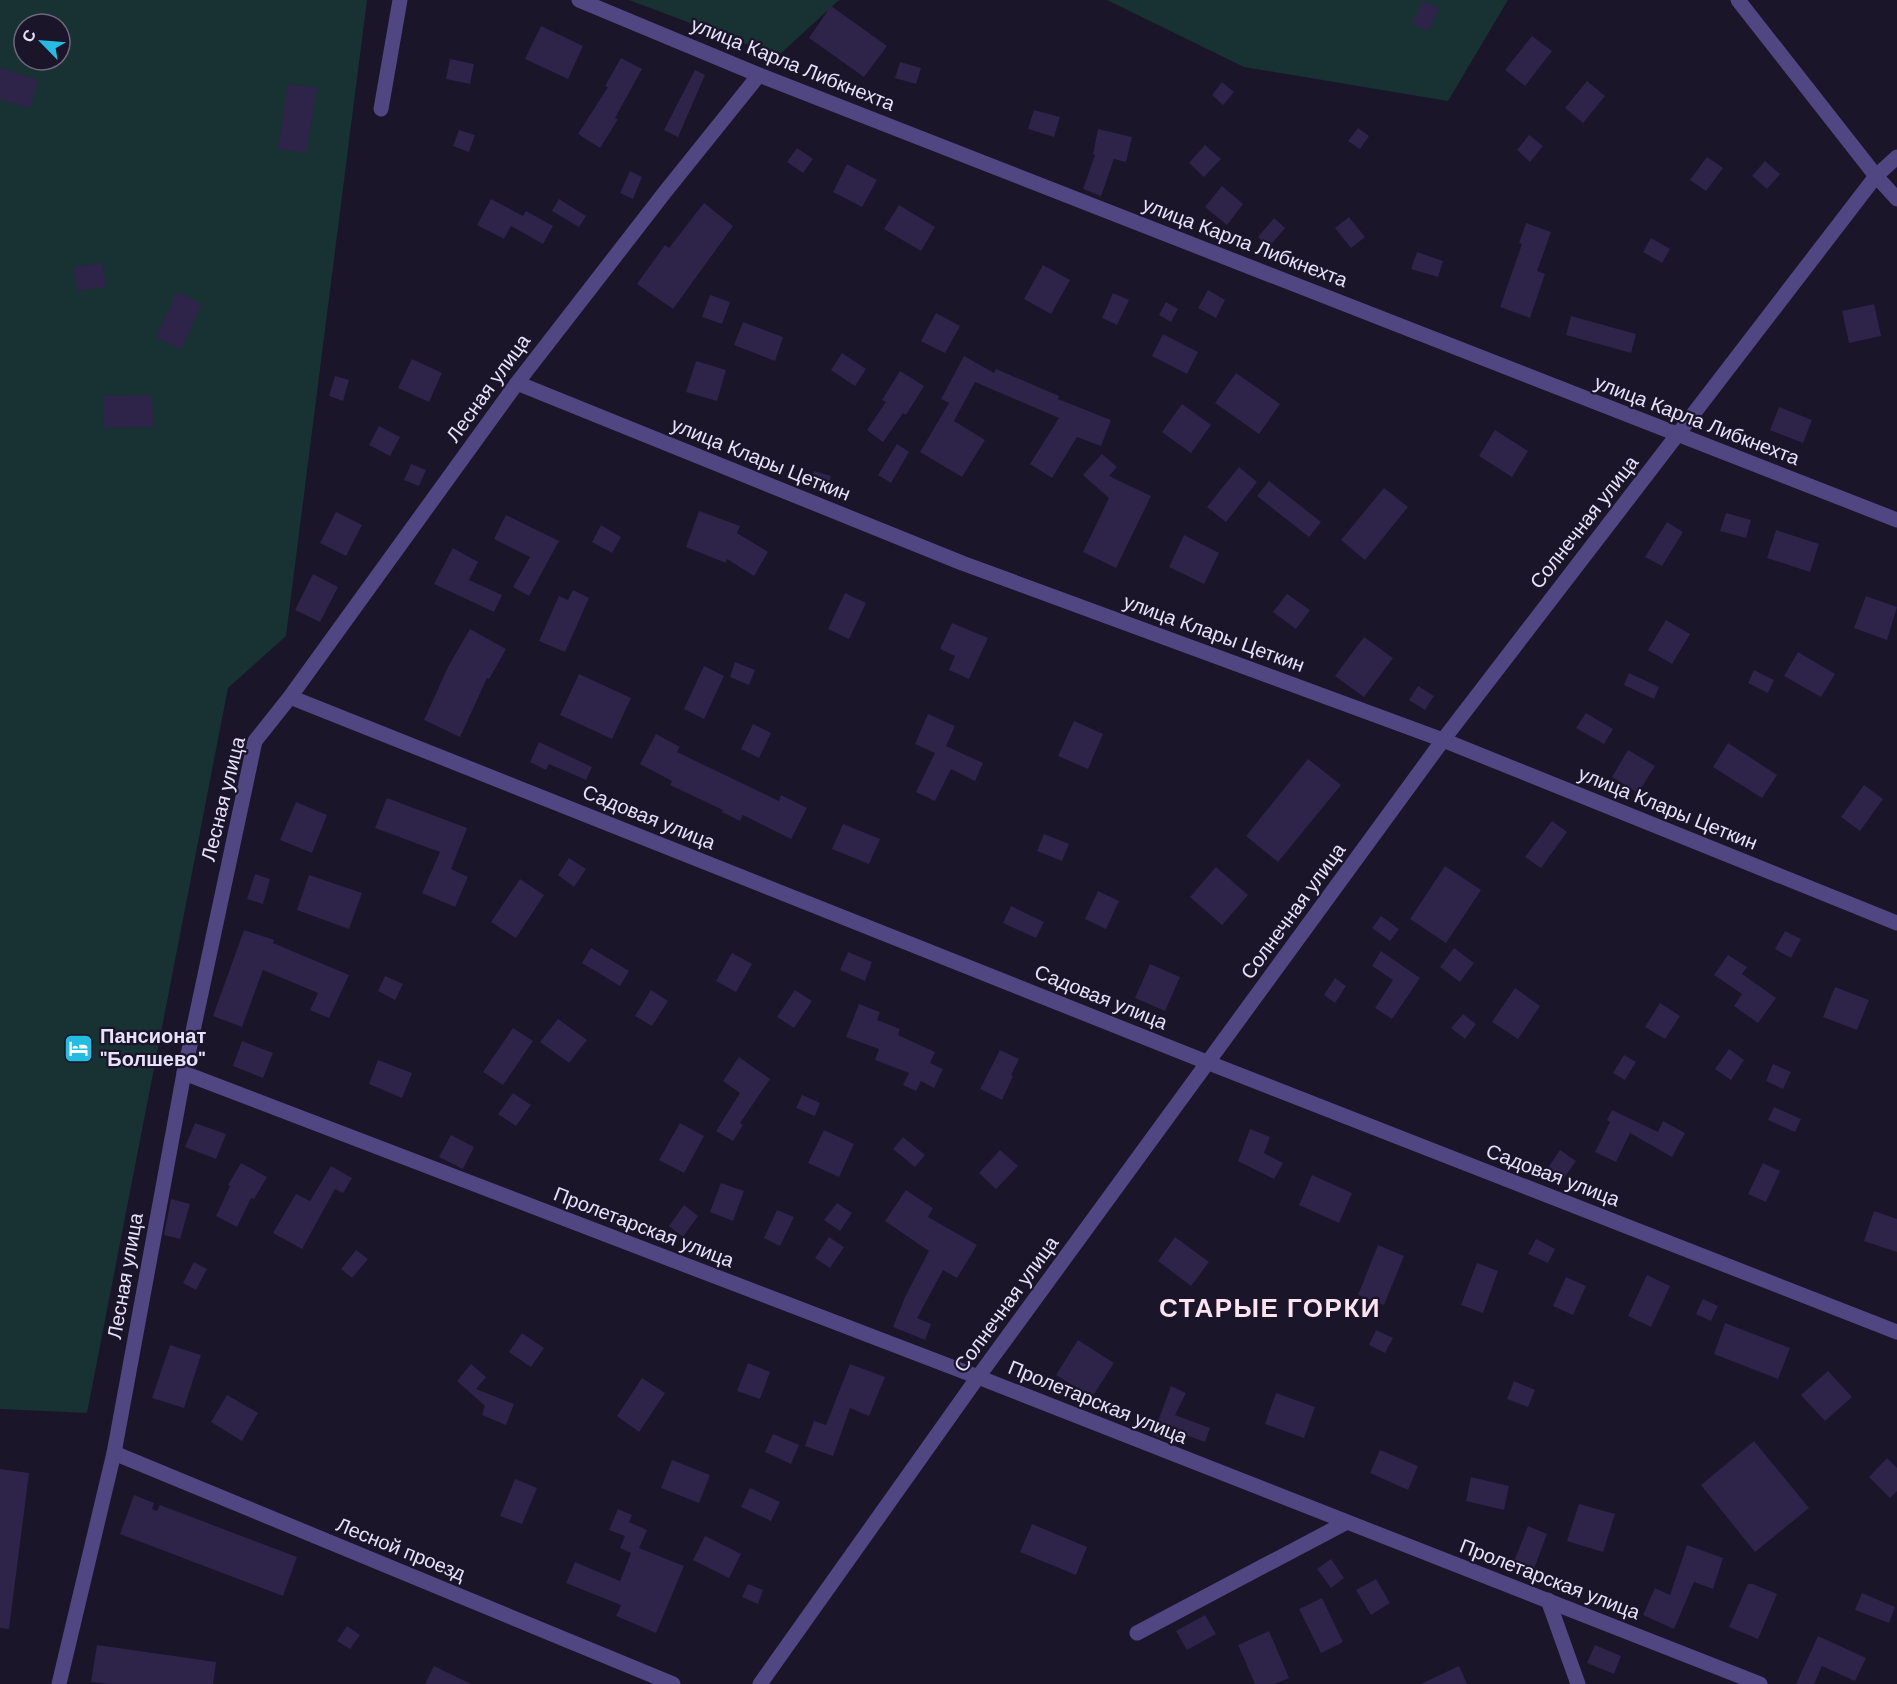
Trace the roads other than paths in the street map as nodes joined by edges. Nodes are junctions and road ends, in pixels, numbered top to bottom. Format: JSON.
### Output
{"nodes":[{"id":1,"x":400,"y":0,"type":"edge"},
{"id":2,"x":579,"y":0,"type":"edge"},
{"id":3,"x":1738,"y":0,"type":"edge"},
{"id":4,"x":759,"y":75,"type":"junction"},
{"id":5,"x":381,"y":109,"type":"dead end"},
{"id":6,"x":1897,"y":157,"type":"edge"},
{"id":7,"x":1876,"y":176,"type":"junction"},
{"id":8,"x":1897,"y":199,"type":"edge"},
{"id":9,"x":517,"y":383,"type":"junction"},
{"id":10,"x":1678,"y":435,"type":"junction"},
{"id":11,"x":1897,"y":520,"type":"edge"},
{"id":12,"x":290,"y":697,"type":"junction"},
{"id":13,"x":1443,"y":740,"type":"junction"},
{"id":14,"x":1897,"y":923,"type":"edge"},
{"id":15,"x":1209,"y":1063,"type":"junction"},
{"id":16,"x":184,"y":1073,"type":"junction"},
{"id":17,"x":1897,"y":1332,"type":"edge"},
{"id":18,"x":978,"y":1377,"type":"junction"},
{"id":19,"x":114,"y":1453,"type":"junction"},
{"id":20,"x":1346,"y":1523,"type":"junction"},
{"id":21,"x":1548,"y":1600,"type":"junction"},
{"id":22,"x":1137,"y":1633,"type":"dead end"},
{"id":23,"x":59,"y":1684,"type":"edge"},
{"id":24,"x":673,"y":1684,"type":"edge"},
{"id":25,"x":760,"y":1684,"type":"edge"},
{"id":26,"x":1578,"y":1684,"type":"edge"},
{"id":27,"x":1760,"y":1684,"type":"edge"}],
"edges":[{"from":1,"to":5,"type":"street"},
{"from":2,"to":4,"type":"street","name":"улица Карла Либкнехта"},
{"from":3,"to":7,"type":"street"},
{"from":4,"to":9,"type":"street","name":"Лесная улица"},
{"from":4,"to":10,"type":"street","name":"улица Карла Либкнехта"},
{"from":6,"to":7,"type":"street","name":"Солнечная улица"},
{"from":7,"to":8,"type":"street"},
{"from":7,"to":10,"type":"street","name":"Солнечная улица"},
{"from":9,"to":12,"type":"street","name":"Лесная улица"},
{"from":9,"to":13,"type":"street","name":"улица Клары Цеткин"},
{"from":10,"to":11,"type":"street","name":"улица Карла Либкнехта"},
{"from":10,"to":13,"type":"street","name":"Солнечная улица"},
{"from":12,"to":15,"type":"street","name":"Садовая улица"},
{"from":12,"to":16,"type":"street","name":"Лесная улица"},
{"from":13,"to":14,"type":"street","name":"улица Клары Цеткин"},
{"from":13,"to":15,"type":"street","name":"Солнечная улица"},
{"from":15,"to":17,"type":"street","name":"Садовая улица"},
{"from":15,"to":18,"type":"street","name":"Солнечная улица"},
{"from":16,"to":18,"type":"street","name":"Пролетарская улица"},
{"from":16,"to":19,"type":"street","name":"Лесная улица"},
{"from":18,"to":20,"type":"street","name":"Пролетарская улица"},
{"from":18,"to":25,"type":"street","name":"Солнечная улица"},
{"from":19,"to":23,"type":"street","name":"Лесная улица"},
{"from":19,"to":24,"type":"street","name":"Лесной проезд"},
{"from":20,"to":21,"type":"street","name":"Пролетарская улица"},
{"from":20,"to":22,"type":"street"},
{"from":21,"to":26,"type":"street"},
{"from":21,"to":27,"type":"street","name":"Пролетарская улица"}]}
